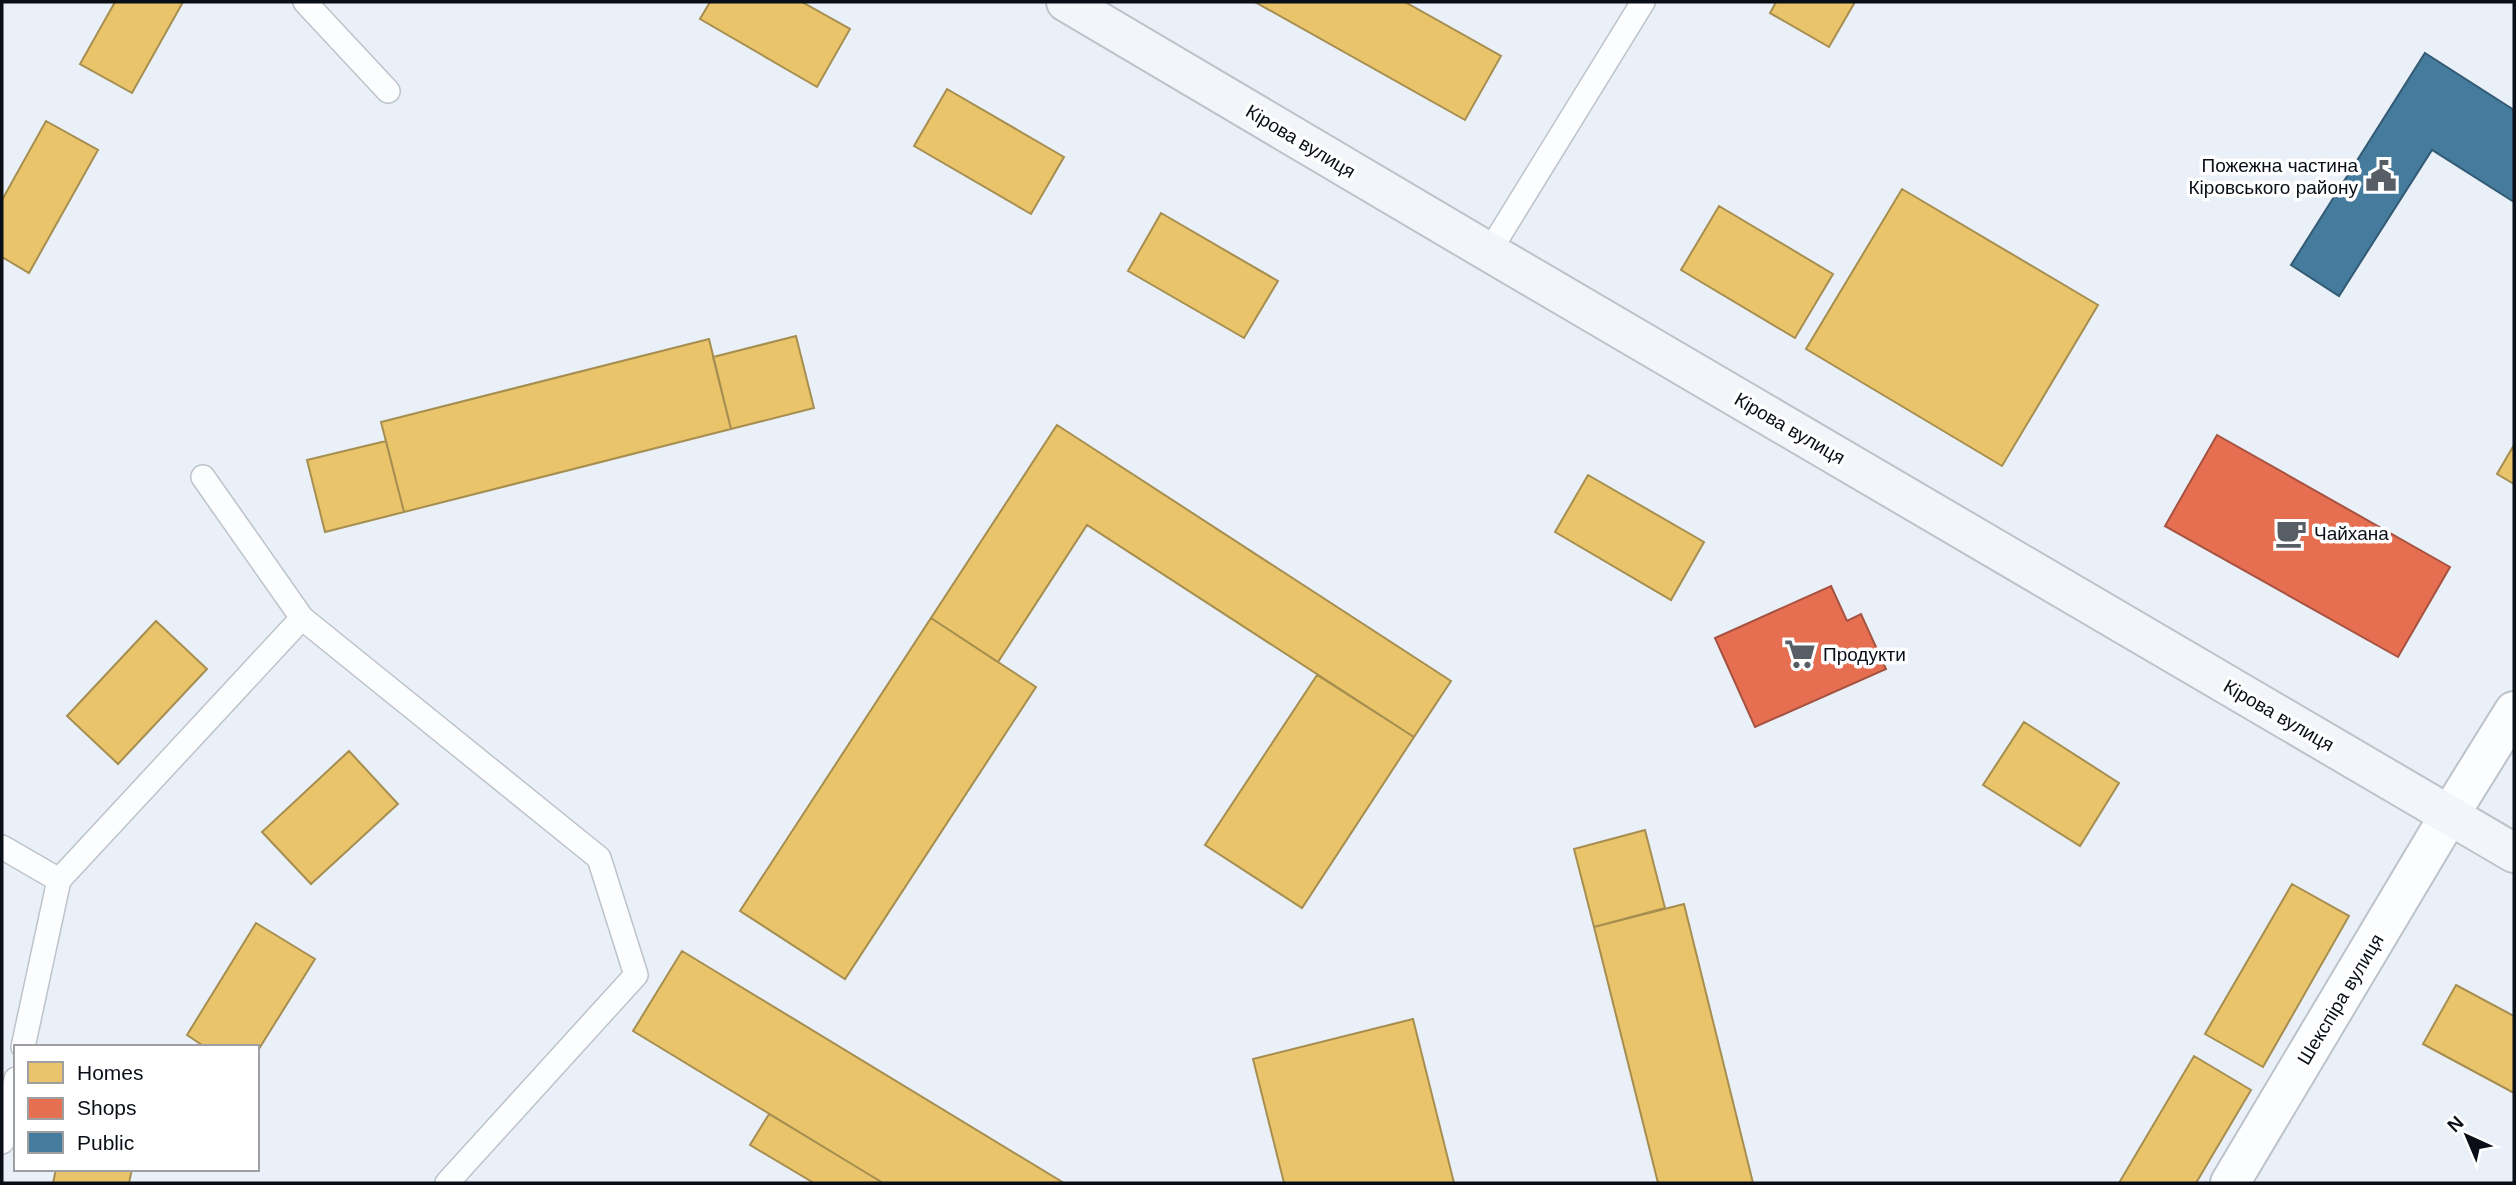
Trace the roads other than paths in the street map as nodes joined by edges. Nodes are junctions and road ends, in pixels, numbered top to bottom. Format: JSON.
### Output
{"nodes":[{"id":1,"x":305,"y":2,"type":"edge"},
{"id":2,"x":1066,"y":2,"type":"edge"},
{"id":3,"x":1643,"y":2,"type":"edge"},
{"id":4,"x":388,"y":91,"type":"dead end"},
{"id":5,"x":1489,"y":252,"type":"junction"},
{"id":6,"x":203,"y":477,"type":"dead end"},
{"id":7,"x":302,"y":618,"type":"junction"},
{"id":8,"x":2514,"y":711,"type":"edge"},
{"id":9,"x":2450,"y":814,"type":"junction"},
{"id":10,"x":2,"y":847,"type":"edge"},
{"id":11,"x":2514,"y":853,"type":"edge"},
{"id":12,"x":60,"y":880,"type":"junction"},
{"id":13,"x":23,"y":1045,"type":"edge"},
{"id":14,"x":14,"y":1088,"type":"edge"},
{"id":15,"x":2,"y":1142,"type":"edge"},
{"id":16,"x":447,"y":1183,"type":"edge"},
{"id":17,"x":2230,"y":1183,"type":"edge"}],
"edges":[{"from":1,"to":4,"type":"lane"},
{"from":2,"to":5,"type":"street","name":"Кірова вулиця"},
{"from":3,"to":5,"type":"lane"},
{"from":5,"to":9,"type":"street","name":"Кірова вулиця"},
{"from":6,"to":7,"type":"lane"},
{"from":7,"to":12,"type":"lane"},
{"from":7,"to":16,"type":"lane"},
{"from":8,"to":9,"type":"street","name":"Шекспіра вулиця"},
{"from":9,"to":11,"type":"street","name":"Кірова вулиця"},
{"from":9,"to":17,"type":"street","name":"Шекспіра вулиця"},
{"from":10,"to":12,"type":"lane"},
{"from":12,"to":13,"type":"lane"},
{"from":14,"to":15,"type":"lane"}]}
